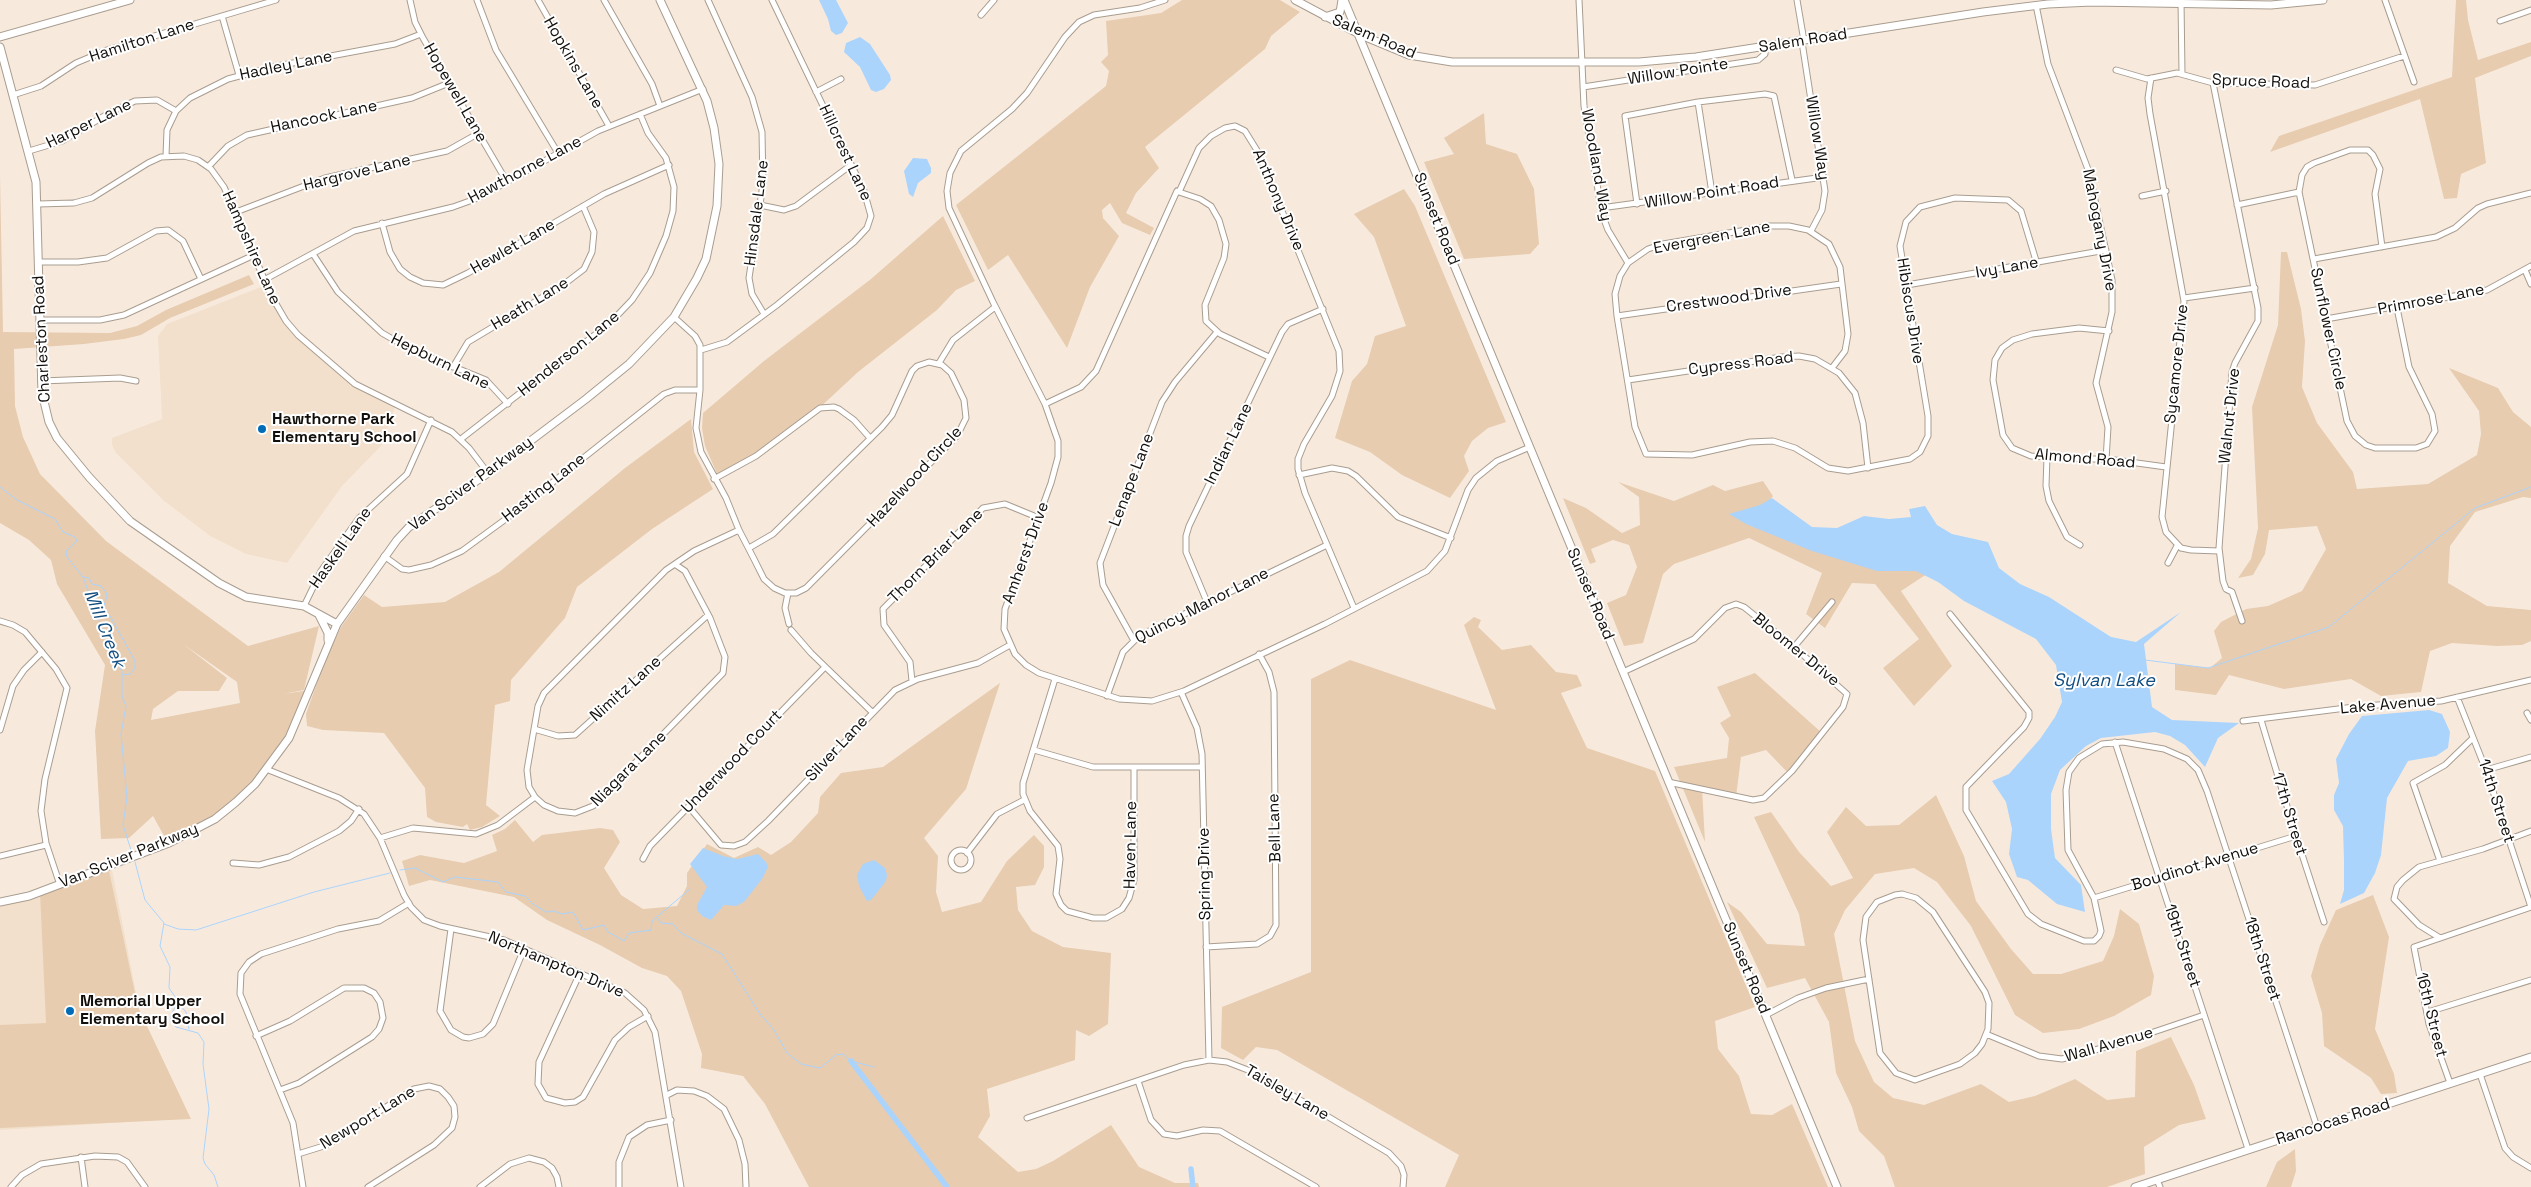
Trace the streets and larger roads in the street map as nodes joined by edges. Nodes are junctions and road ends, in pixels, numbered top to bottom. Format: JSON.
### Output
{"nodes":[{"id":1,"x":130,"y":0,"type":"edge"},
{"id":2,"x":276,"y":0,"type":"edge"},
{"id":3,"x":410,"y":0,"type":"edge"},
{"id":4,"x":477,"y":0,"type":"edge"},
{"id":5,"x":538,"y":0,"type":"edge"},
{"id":6,"x":604,"y":0,"type":"edge"},
{"id":7,"x":660,"y":0,"type":"edge"},
{"id":8,"x":708,"y":0,"type":"edge"},
{"id":9,"x":772,"y":0,"type":"edge"},
{"id":10,"x":994,"y":0,"type":"edge"},
{"id":11,"x":1165,"y":0,"type":"edge"},
{"id":12,"x":1295,"y":0,"type":"edge"},
{"id":13,"x":1343,"y":0,"type":"edge"},
{"id":14,"x":1579,"y":0,"type":"edge"},
{"id":15,"x":1798,"y":0,"type":"edge"},
{"id":16,"x":2323,"y":0,"type":"edge"},
{"id":17,"x":2385,"y":0,"type":"edge"},
{"id":18,"x":2181,"y":2,"type":"edge"},
{"id":19,"x":2036,"y":5,"type":"junction"},
{"id":20,"x":2531,"y":10,"type":"edge"},
{"id":21,"x":981,"y":15,"type":"dead end"},
{"id":22,"x":222,"y":16,"type":"junction"},
{"id":23,"x":1324,"y":16,"type":"junction"},
{"id":24,"x":2500,"y":21,"type":"dead end"},
{"id":25,"x":421,"y":34,"type":"junction"},
{"id":26,"x":1361,"y":35,"type":"junction"},
{"id":27,"x":0,"y":37,"type":"edge"},
{"id":28,"x":1803,"y":42,"type":"junction"},
{"id":29,"x":0,"y":47,"type":"edge"},
{"id":30,"x":1765,"y":47,"type":"junction"},
{"id":31,"x":2404,"y":56,"type":"junction"},
{"id":32,"x":1583,"y":62,"type":"junction"},
{"id":33,"x":2116,"y":70,"type":"dead end"},
{"id":34,"x":2182,"y":73,"type":"junction"},
{"id":35,"x":239,"y":74,"type":"junction"},
{"id":36,"x":2151,"y":78,"type":"junction"},
{"id":37,"x":841,"y":79,"type":"dead end"},
{"id":38,"x":2414,"y":82,"type":"dead end"},
{"id":39,"x":449,"y":83,"type":"junction"},
{"id":40,"x":2213,"y":83,"type":"junction"},
{"id":41,"x":1583,"y":87,"type":"junction"},
{"id":42,"x":703,"y":89,"type":"junction"},
{"id":43,"x":816,"y":92,"type":"junction"},
{"id":44,"x":13,"y":95,"type":"junction"},
{"id":45,"x":1698,"y":102,"type":"junction"},
{"id":46,"x":660,"y":106,"type":"junction"},
{"id":47,"x":176,"y":110,"type":"junction"},
{"id":48,"x":640,"y":114,"type":"junction"},
{"id":49,"x":609,"y":126,"type":"junction"},
{"id":50,"x":478,"y":133,"type":"junction"},
{"id":51,"x":29,"y":150,"type":"junction"},
{"id":52,"x":558,"y":153,"type":"junction"},
{"id":53,"x":166,"y":156,"type":"junction"},
{"id":54,"x":669,"y":164,"type":"junction"},
{"id":55,"x":851,"y":165,"type":"junction"},
{"id":56,"x":208,"y":167,"type":"junction"},
{"id":57,"x":1824,"y":177,"type":"junction"},
{"id":58,"x":1792,"y":180,"type":"junction"},
{"id":59,"x":507,"y":182,"type":"junction"},
{"id":60,"x":2166,"y":191,"type":"junction"},
{"id":61,"x":1179,"y":192,"type":"junction"},
{"id":62,"x":2300,"y":192,"type":"junction"},
{"id":63,"x":1712,"y":193,"type":"junction"},
{"id":64,"x":2531,"y":193,"type":"edge"},
{"id":65,"x":2142,"y":196,"type":"dead end"},
{"id":66,"x":38,"y":204,"type":"junction"},
{"id":67,"x":1637,"y":204,"type":"junction"},
{"id":68,"x":760,"y":205,"type":"junction"},
{"id":69,"x":2237,"y":205,"type":"junction"},
{"id":70,"x":583,"y":206,"type":"junction"},
{"id":71,"x":1601,"y":208,"type":"junction"},
{"id":72,"x":236,"y":212,"type":"junction"},
{"id":73,"x":382,"y":223,"type":"junction"},
{"id":74,"x":1811,"y":231,"type":"junction"},
{"id":75,"x":2382,"y":247,"type":"junction"},
{"id":76,"x":2106,"y":250,"type":"junction"},
{"id":77,"x":313,"y":254,"type":"junction"},
{"id":78,"x":254,"y":256,"type":"junction"},
{"id":79,"x":2314,"y":259,"type":"junction"},
{"id":80,"x":39,"y":262,"type":"junction"},
{"id":81,"x":1628,"y":263,"type":"junction"},
{"id":82,"x":2037,"y":264,"type":"junction"},
{"id":83,"x":2531,"y":266,"type":"edge"},
{"id":84,"x":2524,"y":270,"type":"junction"},
{"id":85,"x":201,"y":279,"type":"junction"},
{"id":86,"x":264,"y":280,"type":"junction"},
{"id":87,"x":1842,"y":284,"type":"junction"},
{"id":88,"x":2531,"y":284,"type":"edge"},
{"id":89,"x":1907,"y":285,"type":"junction"},
{"id":90,"x":2255,"y":288,"type":"junction"},
{"id":91,"x":2184,"y":298,"type":"junction"},
{"id":92,"x":995,"y":307,"type":"junction"},
{"id":93,"x":2397,"y":308,"type":"junction"},
{"id":94,"x":1323,"y":309,"type":"junction"},
{"id":95,"x":764,"y":314,"type":"junction"},
{"id":96,"x":1617,"y":316,"type":"junction"},
{"id":97,"x":674,"y":318,"type":"junction"},
{"id":98,"x":2326,"y":319,"type":"junction"},
{"id":99,"x":40,"y":320,"type":"junction"},
{"id":100,"x":2108,"y":331,"type":"junction"},
{"id":101,"x":1217,"y":332,"type":"junction"},
{"id":102,"x":700,"y":350,"type":"junction"},
{"id":103,"x":1269,"y":357,"type":"junction"},
{"id":104,"x":939,"y":363,"type":"junction"},
{"id":105,"x":453,"y":367,"type":"junction"},
{"id":106,"x":1832,"y":368,"type":"junction"},
{"id":107,"x":1628,"y":380,"type":"junction"},
{"id":108,"x":41,"y":381,"type":"junction"},
{"id":109,"x":136,"y":381,"type":"dead end"},
{"id":110,"x":700,"y":390,"type":"junction"},
{"id":111,"x":508,"y":404,"type":"junction"},
{"id":112,"x":1045,"y":404,"type":"junction"},
{"id":113,"x":431,"y":420,"type":"junction"},
{"id":114,"x":870,"y":438,"type":"junction"},
{"id":115,"x":460,"y":439,"type":"junction"},
{"id":116,"x":1530,"y":447,"type":"junction"},
{"id":117,"x":2047,"y":457,"type":"junction"},
{"id":118,"x":2106,"y":460,"type":"junction"},
{"id":119,"x":2166,"y":467,"type":"junction"},
{"id":120,"x":1868,"y":468,"type":"junction"},
{"id":121,"x":488,"y":473,"type":"junction"},
{"id":122,"x":1299,"y":475,"type":"junction"},
{"id":123,"x":714,"y":479,"type":"junction"},
{"id":124,"x":1039,"y":518,"type":"junction"},
{"id":125,"x":739,"y":530,"type":"junction"},
{"id":126,"x":1451,"y":538,"type":"junction"},
{"id":127,"x":1327,"y":545,"type":"junction"},
{"id":128,"x":2080,"y":545,"type":"dead end"},
{"id":129,"x":2177,"y":546,"type":"junction"},
{"id":130,"x":748,"y":548,"type":"junction"},
{"id":131,"x":2219,"y":551,"type":"junction"},
{"id":132,"x":384,"y":556,"type":"junction"},
{"id":133,"x":676,"y":564,"type":"junction"},
{"id":134,"x":2168,"y":564,"type":"dead end"},
{"id":135,"x":788,"y":593,"type":"junction"},
{"id":136,"x":1207,"y":602,"type":"junction"},
{"id":137,"x":1832,"y":602,"type":"dead end"},
{"id":138,"x":304,"y":606,"type":"junction"},
{"id":139,"x":1354,"y":608,"type":"junction"},
{"id":140,"x":317,"y":613,"type":"junction"},
{"id":141,"x":1950,"y":614,"type":"dead end"},
{"id":142,"x":708,"y":616,"type":"junction"},
{"id":143,"x":0,"y":621,"type":"edge"},
{"id":144,"x":2242,"y":621,"type":"dead end"},
{"id":145,"x":337,"y":624,"type":"junction"},
{"id":146,"x":789,"y":624,"type":"dead end"},
{"id":147,"x":792,"y":630,"type":"dead end"},
{"id":148,"x":1133,"y":640,"type":"junction"},
{"id":149,"x":328,"y":643,"type":"junction"},
{"id":150,"x":1010,"y":645,"type":"junction"},
{"id":151,"x":1794,"y":647,"type":"junction"},
{"id":152,"x":42,"y":652,"type":"junction"},
{"id":153,"x":1259,"y":654,"type":"junction"},
{"id":154,"x":825,"y":666,"type":"junction"},
{"id":155,"x":1623,"y":672,"type":"junction"},
{"id":156,"x":1055,"y":679,"type":"junction"},
{"id":157,"x":2531,"y":680,"type":"edge"},
{"id":158,"x":912,"y":681,"type":"junction"},
{"id":159,"x":1181,"y":692,"type":"junction"},
{"id":160,"x":1106,"y":696,"type":"junction"},
{"id":161,"x":2457,"y":697,"type":"junction"},
{"id":162,"x":872,"y":712,"type":"junction"},
{"id":163,"x":2528,"y":714,"type":"dead end"},
{"id":164,"x":2261,"y":720,"type":"junction"},
{"id":165,"x":2531,"y":720,"type":"edge"},
{"id":166,"x":2243,"y":721,"type":"dead end"},
{"id":167,"x":0,"y":730,"type":"edge"},
{"id":168,"x":534,"y":730,"type":"junction"},
{"id":169,"x":2472,"y":738,"type":"junction"},
{"id":170,"x":2115,"y":742,"type":"junction"},
{"id":171,"x":1034,"y":750,"type":"junction"},
{"id":172,"x":2531,"y":757,"type":"edge"},
{"id":173,"x":1134,"y":767,"type":"junction"},
{"id":174,"x":1202,"y":767,"type":"junction"},
{"id":175,"x":266,"y":769,"type":"junction"},
{"id":176,"x":2486,"y":770,"type":"junction"},
{"id":177,"x":1668,"y":782,"type":"junction"},
{"id":178,"x":535,"y":797,"type":"junction"},
{"id":179,"x":1024,"y":800,"type":"junction"},
{"id":180,"x":689,"y":807,"type":"junction"},
{"id":181,"x":359,"y":809,"type":"junction"},
{"id":182,"x":2531,"y":831,"type":"edge"},
{"id":183,"x":2296,"y":836,"type":"junction"},
{"id":184,"x":380,"y":838,"type":"junction"},
{"id":185,"x":2508,"y":840,"type":"junction"},
{"id":186,"x":46,"y":845,"type":"junction"},
{"id":187,"x":967,"y":853,"type":"dead end"},
{"id":188,"x":0,"y":856,"type":"edge"},
{"id":189,"x":2228,"y":857,"type":"junction"},
{"id":190,"x":643,"y":859,"type":"dead end"},
{"id":191,"x":2440,"y":860,"type":"junction"},
{"id":192,"x":233,"y":863,"type":"dead end"},
{"id":193,"x":2160,"y":878,"type":"junction"},
{"id":194,"x":60,"y":885,"type":"junction"},
{"id":195,"x":2094,"y":898,"type":"junction"},
{"id":196,"x":0,"y":902,"type":"edge"},
{"id":197,"x":409,"y":904,"type":"junction"},
{"id":198,"x":2531,"y":907,"type":"edge"},
{"id":199,"x":2324,"y":922,"type":"dead end"},
{"id":200,"x":451,"y":929,"type":"junction"},
{"id":201,"x":2440,"y":938,"type":"junction"},
{"id":202,"x":1206,"y":947,"type":"junction"},
{"id":203,"x":524,"y":949,"type":"junction"},
{"id":204,"x":580,"y":973,"type":"junction"},
{"id":205,"x":1869,"y":979,"type":"junction"},
{"id":206,"x":2531,"y":980,"type":"edge"},
{"id":207,"x":2428,"y":1012,"type":"junction"},
{"id":208,"x":1766,"y":1015,"type":"junction"},
{"id":209,"x":2204,"y":1015,"type":"junction"},
{"id":210,"x":648,"y":1016,"type":"junction"},
{"id":211,"x":1986,"y":1034,"type":"junction"},
{"id":212,"x":256,"y":1036,"type":"junction"},
{"id":213,"x":2531,"y":1057,"type":"edge"},
{"id":214,"x":1209,"y":1060,"type":"junction"},
{"id":215,"x":2480,"y":1074,"type":"junction"},
{"id":216,"x":1138,"y":1080,"type":"junction"},
{"id":217,"x":2450,"y":1083,"type":"junction"},
{"id":218,"x":280,"y":1090,"type":"junction"},
{"id":219,"x":667,"y":1094,"type":"junction"},
{"id":220,"x":1027,"y":1118,"type":"dead end"},
{"id":221,"x":671,"y":1120,"type":"junction"},
{"id":222,"x":2317,"y":1127,"type":"junction"},
{"id":223,"x":2248,"y":1149,"type":"junction"},
{"id":224,"x":298,"y":1154,"type":"junction"},
{"id":225,"x":81,"y":1157,"type":"junction"},
{"id":226,"x":2530,"y":1165,"type":"edge"},
{"id":227,"x":2159,"y":1183,"type":"edge"},
{"id":228,"x":11,"y":1187,"type":"edge"},
{"id":229,"x":85,"y":1187,"type":"edge"},
{"id":230,"x":145,"y":1187,"type":"edge"},
{"id":231,"x":304,"y":1187,"type":"edge"},
{"id":232,"x":368,"y":1187,"type":"edge"},
{"id":233,"x":480,"y":1187,"type":"edge"},
{"id":234,"x":559,"y":1187,"type":"edge"},
{"id":235,"x":619,"y":1187,"type":"edge"},
{"id":236,"x":681,"y":1187,"type":"edge"},
{"id":237,"x":746,"y":1187,"type":"edge"},
{"id":238,"x":1316,"y":1187,"type":"edge"},
{"id":239,"x":1403,"y":1187,"type":"edge"},
{"id":240,"x":1837,"y":1187,"type":"edge"},
{"id":241,"x":2135,"y":1187,"type":"edge"}],
"edges":[{"from":1,"to":27,"type":"street"},
{"from":2,"to":22,"type":"street","name":"Hamilton Lane"},
{"from":3,"to":25,"type":"street","name":"Hopewell Lane"},
{"from":4,"to":52,"type":"street"},
{"from":5,"to":49,"type":"street","name":"Hopkins Lane"},
{"from":6,"to":46,"type":"street"},
{"from":7,"to":42,"type":"street","name":"Van Sciver Parkway"},
{"from":8,"to":68,"type":"street","name":"Hinsdale Lane"},
{"from":9,"to":43,"type":"street","name":"Hillcrest Lane"},
{"from":10,"to":21,"type":"street"},
{"from":11,"to":92,"type":"street","name":"Amherst Drive"},
{"from":12,"to":23,"type":"street","name":"Salem Road"},
{"from":13,"to":23,"type":"street"},
{"from":13,"to":26,"type":"street","name":"Sunset Road"},
{"from":14,"to":32,"type":"street","name":"Woodland Way"},
{"from":15,"to":28,"type":"street","name":"Willow Way"},
{"from":16,"to":18,"type":"street","name":"Salem Road"},
{"from":17,"to":31,"type":"street"},
{"from":18,"to":19,"type":"street","name":"Salem Road"},
{"from":18,"to":34,"type":"street"},
{"from":19,"to":28,"type":"street","name":"Salem Road"},
{"from":19,"to":76,"type":"street","name":"Mahogany Drive"},
{"from":20,"to":24,"type":"street"},
{"from":22,"to":35,"type":"street"},
{"from":22,"to":44,"type":"street","name":"Hamilton Lane"},
{"from":23,"to":26,"type":"street","name":"Salem Road"},
{"from":25,"to":35,"type":"street","name":"Hadley Lane"},
{"from":25,"to":39,"type":"street","name":"Hopewell Lane"},
{"from":26,"to":32,"type":"street","name":"Salem Road"},
{"from":26,"to":116,"type":"street","name":"Sunset Road"},
{"from":28,"to":30,"type":"street","name":"Salem Road"},
{"from":28,"to":57,"type":"street","name":"Willow Way"},
{"from":29,"to":44,"type":"street","name":"Charleston Road"},
{"from":30,"to":32,"type":"street","name":"Salem Road"},
{"from":30,"to":41,"type":"street","name":"Willow Pointe"},
{"from":31,"to":38,"type":"street"},
{"from":31,"to":40,"type":"street","name":"Spruce Road"},
{"from":32,"to":41,"type":"street","name":"Woodland Way"},
{"from":33,"to":36,"type":"street","name":"Spruce Road"},
{"from":34,"to":36,"type":"street","name":"Spruce Road"},
{"from":34,"to":40,"type":"street","name":"Spruce Road"},
{"from":35,"to":47,"type":"street","name":"Hadley Lane"},
{"from":36,"to":60,"type":"street","name":"Sycamore Drive"},
{"from":37,"to":43,"type":"street"},
{"from":39,"to":50,"type":"street","name":"Hopewell Lane"},
{"from":39,"to":56,"type":"street","name":"Hancock Lane"},
{"from":40,"to":69,"type":"street","name":"Walnut Drive"},
{"from":41,"to":71,"type":"street","name":"Woodland Way"},
{"from":42,"to":46,"type":"street","name":"Hawthorne Lane"},
{"from":42,"to":97,"type":"street","name":"Van Sciver Parkway"},
{"from":43,"to":55,"type":"street","name":"Hillcrest Lane"},
{"from":44,"to":51,"type":"street","name":"Charleston Road"},
{"from":45,"to":58,"type":"street"},
{"from":45,"to":63,"type":"street"},
{"from":45,"to":67,"type":"street"},
{"from":46,"to":48,"type":"street","name":"Hawthorne Lane"},
{"from":47,"to":51,"type":"street","name":"Harper Lane"},
{"from":47,"to":53,"type":"street","name":"Hadley Lane"},
{"from":48,"to":49,"type":"street","name":"Hawthorne Lane"},
{"from":48,"to":54,"type":"street","name":"Henderson Lane"},
{"from":49,"to":52,"type":"street","name":"Hawthorne Lane"},
{"from":50,"to":59,"type":"street","name":"Hopewell Lane"},
{"from":50,"to":72,"type":"street","name":"Hargrove Lane"},
{"from":51,"to":66,"type":"street","name":"Charleston Road"},
{"from":52,"to":59,"type":"street","name":"Hawthorne Lane"},
{"from":53,"to":56,"type":"street","name":"Hampshire Lane"},
{"from":53,"to":66,"type":"street","name":"Hampshire Lane"},
{"from":54,"to":70,"type":"street","name":"Hewlet Lane"},
{"from":54,"to":111,"type":"street","name":"Henderson Lane"},
{"from":55,"to":68,"type":"street"},
{"from":55,"to":95,"type":"street","name":"Hillcrest Lane"},
{"from":56,"to":72,"type":"street","name":"Hampshire Lane"},
{"from":57,"to":58,"type":"street","name":"Willow Point Road"},
{"from":57,"to":74,"type":"street","name":"Willow Way"},
{"from":58,"to":63,"type":"street","name":"Willow Point Road"},
{"from":59,"to":73,"type":"street","name":"Hawthorne Lane"},
{"from":60,"to":65,"type":"street"},
{"from":60,"to":91,"type":"street","name":"Sycamore Drive"},
{"from":61,"to":94,"type":"street","name":"Anthony Drive"},
{"from":61,"to":101,"type":"street"},
{"from":61,"to":112,"type":"street","name":"Anthony Drive"},
{"from":62,"to":69,"type":"street"},
{"from":62,"to":75,"type":"street"},
{"from":62,"to":79,"type":"street","name":"Sunflower Circle"},
{"from":63,"to":67,"type":"street","name":"Willow Point Road"},
{"from":64,"to":75,"type":"street"},
{"from":66,"to":80,"type":"street","name":"Charleston Road"},
{"from":67,"to":71,"type":"street","name":"Willow Point Road"},
{"from":68,"to":95,"type":"street","name":"Hinsdale Lane"},
{"from":69,"to":90,"type":"street","name":"Walnut Drive"},
{"from":70,"to":73,"type":"street","name":"Hewlet Lane"},
{"from":70,"to":105,"type":"street","name":"Heath Lane"},
{"from":71,"to":81,"type":"street","name":"Woodland Way"},
{"from":72,"to":78,"type":"street","name":"Hampshire Lane"},
{"from":73,"to":77,"type":"street","name":"Hawthorne Lane"},
{"from":74,"to":81,"type":"street","name":"Evergreen Lane"},
{"from":74,"to":87,"type":"street","name":"Evergreen Lane"},
{"from":75,"to":79,"type":"street"},
{"from":76,"to":82,"type":"street","name":"Ivy Lane"},
{"from":76,"to":100,"type":"street","name":"Mahogany Drive"},
{"from":77,"to":86,"type":"street","name":"Hawthorne Lane"},
{"from":77,"to":105,"type":"street","name":"Hepburn Lane"},
{"from":78,"to":85,"type":"street"},
{"from":78,"to":86,"type":"street","name":"Hampshire Lane"},
{"from":79,"to":98,"type":"street","name":"Sunflower Circle"},
{"from":80,"to":85,"type":"street"},
{"from":80,"to":99,"type":"street","name":"Charleston Road"},
{"from":81,"to":96,"type":"street"},
{"from":82,"to":89,"type":"street","name":"Ivy Lane"},
{"from":82,"to":89,"type":"street","name":"Hibiscus Drive"},
{"from":83,"to":84,"type":"street","name":"Primrose Lane"},
{"from":84,"to":88,"type":"street"},
{"from":84,"to":93,"type":"street","name":"Primrose Lane"},
{"from":85,"to":99,"type":"street"},
{"from":86,"to":113,"type":"street","name":"Hampshire Lane"},
{"from":87,"to":96,"type":"street","name":"Crestwood Drive"},
{"from":87,"to":106,"type":"street","name":"Evergreen Lane"},
{"from":89,"to":120,"type":"street","name":"Hibiscus Drive"},
{"from":90,"to":91,"type":"street"},
{"from":90,"to":131,"type":"street","name":"Walnut Drive"},
{"from":91,"to":119,"type":"street","name":"Sycamore Drive"},
{"from":92,"to":104,"type":"street"},
{"from":92,"to":112,"type":"street","name":"Amherst Drive"},
{"from":93,"to":98,"type":"street","name":"Primrose Lane"},
{"from":93,"to":98,"type":"street","name":"Sunflower Circle"},
{"from":94,"to":103,"type":"street","name":"Indian Lane"},
{"from":94,"to":122,"type":"street","name":"Anthony Drive"},
{"from":95,"to":102,"type":"street","name":"Hillcrest Lane"},
{"from":96,"to":107,"type":"street"},
{"from":97,"to":102,"type":"street"},
{"from":97,"to":121,"type":"street","name":"Van Sciver Parkway"},
{"from":99,"to":108,"type":"street","name":"Charleston Road"},
{"from":100,"to":117,"type":"street","name":"Almond Road"},
{"from":100,"to":118,"type":"street","name":"Mahogany Drive"},
{"from":101,"to":103,"type":"street"},
{"from":101,"to":148,"type":"street","name":"Lenape Lane"},
{"from":102,"to":110,"type":"street"},
{"from":103,"to":136,"type":"street","name":"Indian Lane"},
{"from":104,"to":114,"type":"street"},
{"from":104,"to":135,"type":"street","name":"Hazelwood Circle"},
{"from":105,"to":111,"type":"street","name":"Hepburn Lane"},
{"from":106,"to":107,"type":"street","name":"Cypress Road"},
{"from":106,"to":120,"type":"street","name":"Cypress Road"},
{"from":107,"to":120,"type":"street"},
{"from":108,"to":109,"type":"street"},
{"from":108,"to":138,"type":"street","name":"Charleston Road"},
{"from":110,"to":123,"type":"street"},
{"from":110,"to":132,"type":"street","name":"Hasting Lane"},
{"from":111,"to":115,"type":"street","name":"Henderson Lane"},
{"from":112,"to":124,"type":"street","name":"Amherst Drive"},
{"from":113,"to":115,"type":"street","name":"Hampshire Lane"},
{"from":113,"to":138,"type":"street","name":"Haskell Lane"},
{"from":114,"to":123,"type":"street"},
{"from":114,"to":130,"type":"street"},
{"from":115,"to":121,"type":"street","name":"Hampshire Lane"},
{"from":116,"to":126,"type":"street","name":"Amherst Drive"},
{"from":116,"to":155,"type":"street","name":"Sunset Road"},
{"from":117,"to":118,"type":"street","name":"Almond Road"},
{"from":117,"to":128,"type":"street"},
{"from":118,"to":119,"type":"street","name":"Almond Road"},
{"from":119,"to":129,"type":"street","name":"Sycamore Drive"},
{"from":121,"to":132,"type":"street","name":"Van Sciver Parkway"},
{"from":122,"to":126,"type":"street"},
{"from":122,"to":127,"type":"street","name":"Anthony Drive"},
{"from":123,"to":125,"type":"street"},
{"from":124,"to":150,"type":"street","name":"Amherst Drive"},
{"from":124,"to":158,"type":"street","name":"Thorn Briar Lane"},
{"from":125,"to":130,"type":"street"},
{"from":125,"to":133,"type":"street"},
{"from":126,"to":139,"type":"street","name":"Amherst Drive"},
{"from":127,"to":136,"type":"street","name":"Quincy Manor Lane"},
{"from":127,"to":139,"type":"street","name":"Anthony Drive"},
{"from":129,"to":131,"type":"street"},
{"from":129,"to":134,"type":"street"},
{"from":130,"to":135,"type":"street"},
{"from":131,"to":144,"type":"street","name":"Walnut Drive"},
{"from":132,"to":145,"type":"street","name":"Van Sciver Parkway"},
{"from":133,"to":142,"type":"street","name":"Niagara Lane"},
{"from":133,"to":168,"type":"street"},
{"from":135,"to":146,"type":"street"},
{"from":136,"to":148,"type":"street","name":"Quincy Manor Lane"},
{"from":137,"to":151,"type":"street"},
{"from":138,"to":140,"type":"street","name":"Charleston Road"},
{"from":139,"to":153,"type":"street","name":"Amherst Drive"},
{"from":140,"to":145,"type":"street","name":"Charleston Road"},
{"from":140,"to":149,"type":"street"},
{"from":141,"to":195,"type":"street"},
{"from":142,"to":168,"type":"street","name":"Nimitz Lane"},
{"from":142,"to":178,"type":"street","name":"Niagara Lane"},
{"from":143,"to":152,"type":"street"},
{"from":145,"to":149,"type":"street","name":"Van Sciver Parkway"},
{"from":147,"to":154,"type":"street"},
{"from":148,"to":160,"type":"street","name":"Quincy Manor Lane"},
{"from":149,"to":175,"type":"street","name":"Van Sciver Parkway"},
{"from":150,"to":156,"type":"street","name":"Amherst Drive"},
{"from":150,"to":158,"type":"street","name":"Silver Lane"},
{"from":151,"to":155,"type":"street","name":"Bloomer Drive"},
{"from":151,"to":177,"type":"street","name":"Bloomer Drive"},
{"from":152,"to":167,"type":"street"},
{"from":152,"to":186,"type":"street"},
{"from":153,"to":159,"type":"street","name":"Amherst Drive"},
{"from":153,"to":202,"type":"street","name":"Bell Lane"},
{"from":154,"to":162,"type":"street"},
{"from":154,"to":180,"type":"street","name":"Underwood Court"},
{"from":155,"to":177,"type":"street","name":"Sunset Road"},
{"from":156,"to":160,"type":"street","name":"Amherst Drive"},
{"from":156,"to":171,"type":"street"},
{"from":157,"to":161,"type":"street","name":"Lake Avenue"},
{"from":158,"to":162,"type":"street","name":"Silver Lane"},
{"from":159,"to":160,"type":"street","name":"Amherst Drive"},
{"from":159,"to":174,"type":"street","name":"Spring Drive"},
{"from":161,"to":164,"type":"street","name":"Lake Avenue"},
{"from":161,"to":169,"type":"street","name":"14th Street"},
{"from":162,"to":180,"type":"street","name":"Silver Lane"},
{"from":163,"to":165,"type":"street"},
{"from":164,"to":166,"type":"street","name":"Lake Avenue"},
{"from":164,"to":183,"type":"street","name":"17th Street"},
{"from":168,"to":178,"type":"street"},
{"from":169,"to":176,"type":"street","name":"14th Street"},
{"from":169,"to":191,"type":"street"},
{"from":170,"to":189,"type":"street","name":"18th Street"},
{"from":170,"to":193,"type":"street","name":"19th Street"},
{"from":170,"to":195,"type":"street"},
{"from":171,"to":173,"type":"street"},
{"from":171,"to":179,"type":"street"},
{"from":172,"to":176,"type":"street"},
{"from":173,"to":174,"type":"street"},
{"from":173,"to":179,"type":"street","name":"Haven Lane"},
{"from":174,"to":202,"type":"street","name":"Spring Drive"},
{"from":175,"to":181,"type":"street","name":"Northampton Drive"},
{"from":175,"to":194,"type":"street","name":"Van Sciver Parkway"},
{"from":176,"to":185,"type":"street","name":"14th Street"},
{"from":177,"to":208,"type":"street","name":"Sunset Road"},
{"from":178,"to":184,"type":"street"},
{"from":179,"to":187,"type":"street"},
{"from":180,"to":190,"type":"street","name":"Underwood Court"},
{"from":181,"to":184,"type":"street","name":"Northampton Drive"},
{"from":181,"to":192,"type":"street"},
{"from":182,"to":185,"type":"street"},
{"from":183,"to":189,"type":"street","name":"Boudinot Avenue"},
{"from":183,"to":199,"type":"street","name":"17th Street"},
{"from":184,"to":197,"type":"street","name":"Northampton Drive"},
{"from":185,"to":191,"type":"street"},
{"from":185,"to":198,"type":"street","name":"14th Street"},
{"from":186,"to":188,"type":"street"},
{"from":186,"to":194,"type":"street"},
{"from":189,"to":193,"type":"street","name":"Boudinot Avenue"},
{"from":189,"to":222,"type":"street","name":"18th Street"},
{"from":191,"to":201,"type":"street"},
{"from":193,"to":195,"type":"street","name":"Boudinot Avenue"},
{"from":193,"to":209,"type":"street","name":"19th Street"},
{"from":194,"to":196,"type":"street","name":"Van Sciver Parkway"},
{"from":197,"to":200,"type":"street","name":"Northampton Drive"},
{"from":197,"to":212,"type":"street"},
{"from":198,"to":201,"type":"street"},
{"from":200,"to":203,"type":"street","name":"Northampton Drive"},
{"from":200,"to":203,"type":"street"},
{"from":201,"to":207,"type":"street","name":"16th Street"},
{"from":202,"to":214,"type":"street","name":"Spring Drive"},
{"from":203,"to":204,"type":"street","name":"Northampton Drive"},
{"from":204,"to":210,"type":"street","name":"Northampton Drive"},
{"from":204,"to":210,"type":"street"},
{"from":205,"to":208,"type":"street"},
{"from":205,"to":211,"type":"street"},
{"from":205,"to":211,"type":"street"},
{"from":206,"to":207,"type":"street"},
{"from":207,"to":217,"type":"street","name":"16th Street"},
{"from":208,"to":240,"type":"street","name":"Sunset Road"},
{"from":209,"to":211,"type":"street","name":"Wall Avenue"},
{"from":209,"to":223,"type":"street","name":"19th Street"},
{"from":210,"to":219,"type":"street","name":"Northampton Drive"},
{"from":212,"to":218,"type":"street"},
{"from":212,"to":218,"type":"street"},
{"from":213,"to":215,"type":"street","name":"Rancocas Road"},
{"from":214,"to":216,"type":"street","name":"Taisley Lane"},
{"from":214,"to":239,"type":"street","name":"Taisley Lane"},
{"from":215,"to":217,"type":"street","name":"Rancocas Road"},
{"from":215,"to":226,"type":"street"},
{"from":216,"to":220,"type":"street","name":"Taisley Lane"},
{"from":216,"to":238,"type":"street"},
{"from":217,"to":222,"type":"street","name":"Rancocas Road"},
{"from":218,"to":224,"type":"street"},
{"from":219,"to":221,"type":"street","name":"Northampton Drive"},
{"from":219,"to":237,"type":"street"},
{"from":221,"to":235,"type":"street"},
{"from":221,"to":236,"type":"street","name":"Northampton Drive"},
{"from":222,"to":223,"type":"street","name":"Rancocas Road"},
{"from":223,"to":227,"type":"street","name":"Rancocas Road"},
{"from":224,"to":231,"type":"street"},
{"from":224,"to":232,"type":"street","name":"Newport Lane"},
{"from":225,"to":228,"type":"street"},
{"from":225,"to":229,"type":"street"},
{"from":225,"to":230,"type":"street"},
{"from":227,"to":241,"type":"street","name":"Rancocas Road"},
{"from":233,"to":234,"type":"street"}]}
